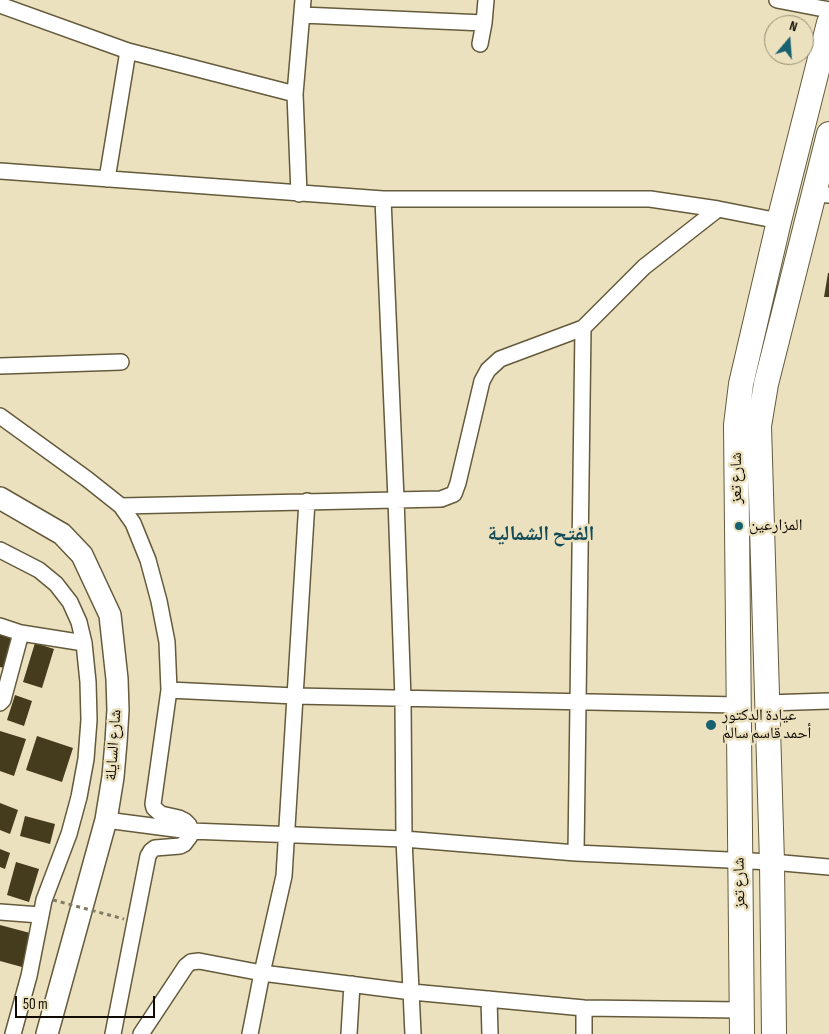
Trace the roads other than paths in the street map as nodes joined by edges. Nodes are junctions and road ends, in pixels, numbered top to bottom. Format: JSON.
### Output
{"nodes":[{"id":1,"x":486,"y":0,"type":"edge"},
{"id":2,"x":777,"y":0,"type":"edge"},
{"id":3,"x":0,"y":5,"type":"edge"},
{"id":4,"x":302,"y":8,"type":"edge"},
{"id":5,"x":829,"y":10,"type":"edge"},
{"id":6,"x":829,"y":22,"type":"edge"},
{"id":7,"x":484,"y":23,"type":"junction"},
{"id":8,"x":480,"y":44,"type":"dead end"},
{"id":9,"x":128,"y":51,"type":"junction"},
{"id":10,"x":295,"y":94,"type":"junction"},
{"id":11,"x":829,"y":138,"type":"edge"},
{"id":12,"x":0,"y":172,"type":"edge"},
{"id":13,"x":107,"y":179,"type":"junction"},
{"id":14,"x":299,"y":194,"type":"junction"},
{"id":15,"x":821,"y":195,"type":"edge"},
{"id":16,"x":383,"y":199,"type":"junction"},
{"id":17,"x":718,"y":209,"type":"junction"},
{"id":18,"x":779,"y":221,"type":"junction"},
{"id":19,"x":583,"y":328,"type":"junction"},
{"id":20,"x":122,"y":362,"type":"dead end"},
{"id":21,"x":0,"y":366,"type":"edge"},
{"id":22,"x":0,"y":416,"type":"edge"},
{"id":23,"x":748,"y":425,"type":"junction"},
{"id":24,"x":0,"y":498,"type":"edge"},
{"id":25,"x":396,"y":500,"type":"junction"},
{"id":26,"x":307,"y":501,"type":"junction"},
{"id":27,"x":121,"y":506,"type":"junction"},
{"id":28,"x":0,"y":550,"type":"edge"},
{"id":29,"x":0,"y":626,"type":"edge"},
{"id":30,"x":21,"y":633,"type":"junction"},
{"id":31,"x":84,"y":644,"type":"junction"},
{"id":32,"x":169,"y":690,"type":"junction"},
{"id":33,"x":295,"y":696,"type":"junction"},
{"id":34,"x":403,"y":699,"type":"junction"},
{"id":35,"x":829,"y":701,"type":"edge"},
{"id":36,"x":0,"y":703,"type":"edge"},
{"id":37,"x":578,"y":703,"type":"junction"},
{"id":38,"x":767,"y":703,"type":"junction"},
{"id":39,"x":738,"y":705,"type":"junction"},
{"id":40,"x":106,"y":820,"type":"junction"},
{"id":41,"x":190,"y":831,"type":"junction"},
{"id":42,"x":286,"y":835,"type":"junction"},
{"id":43,"x":404,"y":839,"type":"junction"},
{"id":44,"x":576,"y":853,"type":"junction"},
{"id":45,"x":740,"y":862,"type":"junction"},
{"id":46,"x":772,"y":862,"type":"junction"},
{"id":47,"x":829,"y":867,"type":"edge"},
{"id":48,"x":0,"y":912,"type":"edge"},
{"id":49,"x":40,"y":916,"type":"junction"},
{"id":50,"x":262,"y":973,"type":"junction"},
{"id":51,"x":352,"y":984,"type":"junction"},
{"id":52,"x":412,"y":992,"type":"junction"},
{"id":53,"x":489,"y":999,"type":"junction"},
{"id":54,"x":584,"y":1008,"type":"junction"},
{"id":55,"x":742,"y":1010,"type":"junction"},
{"id":56,"x":13,"y":1034,"type":"edge"},
{"id":57,"x":48,"y":1034,"type":"edge"},
{"id":58,"x":113,"y":1034,"type":"edge"},
{"id":59,"x":141,"y":1034,"type":"edge"},
{"id":60,"x":250,"y":1034,"type":"edge"},
{"id":61,"x":349,"y":1034,"type":"edge"},
{"id":62,"x":413,"y":1034,"type":"edge"},
{"id":63,"x":490,"y":1034,"type":"edge"},
{"id":64,"x":584,"y":1034,"type":"edge"},
{"id":65,"x":742,"y":1034,"type":"edge"},
{"id":66,"x":774,"y":1034,"type":"edge"}],
"edges":[{"from":1,"to":7,"type":"street"},
{"from":2,"to":5,"type":"street"},
{"from":3,"to":9,"type":"street"},
{"from":4,"to":7,"type":"street"},
{"from":4,"to":10,"type":"street"},
{"from":6,"to":18,"type":"main road","name":"شارع تعز"},
{"from":7,"to":8,"type":"street"},
{"from":9,"to":10,"type":"street"},
{"from":9,"to":13,"type":"street"},
{"from":10,"to":14,"type":"street"},
{"from":11,"to":15,"type":"main road","name":"شارع تعز"},
{"from":12,"to":13,"type":"street"},
{"from":13,"to":14,"type":"street"},
{"from":14,"to":16,"type":"street"},
{"from":15,"to":23,"type":"main road","name":"شارع تعز"},
{"from":16,"to":17,"type":"street"},
{"from":16,"to":25,"type":"street"},
{"from":17,"to":18,"type":"street"},
{"from":17,"to":19,"type":"street"},
{"from":18,"to":23,"type":"main road","name":"شارع تعز"},
{"from":19,"to":25,"type":"street"},
{"from":19,"to":37,"type":"street"},
{"from":20,"to":21,"type":"street"},
{"from":22,"to":27,"type":"street"},
{"from":23,"to":38,"type":"main road","name":"شارع تعز"},
{"from":23,"to":39,"type":"main road","name":"شارع تعز"},
{"from":24,"to":40,"type":"main road","name":"شارع السايلة"},
{"from":25,"to":26,"type":"street"},
{"from":25,"to":34,"type":"street"},
{"from":26,"to":27,"type":"street"},
{"from":26,"to":33,"type":"street"},
{"from":27,"to":32,"type":"street"},
{"from":28,"to":31,"type":"street"},
{"from":29,"to":30,"type":"street"},
{"from":30,"to":31,"type":"street"},
{"from":30,"to":36,"type":"street"},
{"from":31,"to":49,"type":"street"},
{"from":32,"to":33,"type":"street"},
{"from":32,"to":41,"type":"street"},
{"from":33,"to":34,"type":"street"},
{"from":33,"to":42,"type":"street"},
{"from":34,"to":37,"type":"street"},
{"from":34,"to":43,"type":"street"},
{"from":35,"to":38,"type":"street"},
{"from":37,"to":39,"type":"street"},
{"from":37,"to":44,"type":"street"},
{"from":38,"to":46,"type":"main road","name":"شارع تعز"},
{"from":39,"to":45,"type":"main road","name":"شارع تعز"},
{"from":40,"to":41,"type":"street"},
{"from":40,"to":57,"type":"main road","name":"شارع السايلة"},
{"from":41,"to":42,"type":"street"},
{"from":41,"to":58,"type":"street"},
{"from":42,"to":43,"type":"street"},
{"from":42,"to":50,"type":"street"},
{"from":43,"to":44,"type":"street"},
{"from":43,"to":52,"type":"street"},
{"from":44,"to":45,"type":"street"},
{"from":45,"to":46,"type":"street"},
{"from":45,"to":55,"type":"main road","name":"شارع تعز"},
{"from":46,"to":47,"type":"street"},
{"from":46,"to":66,"type":"main road","name":"شارع تعز"},
{"from":48,"to":49,"type":"street"},
{"from":49,"to":56,"type":"street"},
{"from":50,"to":51,"type":"street"},
{"from":50,"to":59,"type":"street"},
{"from":50,"to":60,"type":"street"},
{"from":51,"to":52,"type":"street"},
{"from":51,"to":61,"type":"street"},
{"from":52,"to":53,"type":"street"},
{"from":52,"to":62,"type":"street"},
{"from":53,"to":54,"type":"street"},
{"from":53,"to":63,"type":"street"},
{"from":54,"to":55,"type":"street"},
{"from":54,"to":64,"type":"street"},
{"from":55,"to":65,"type":"main road","name":"شارع تعز"}]}
